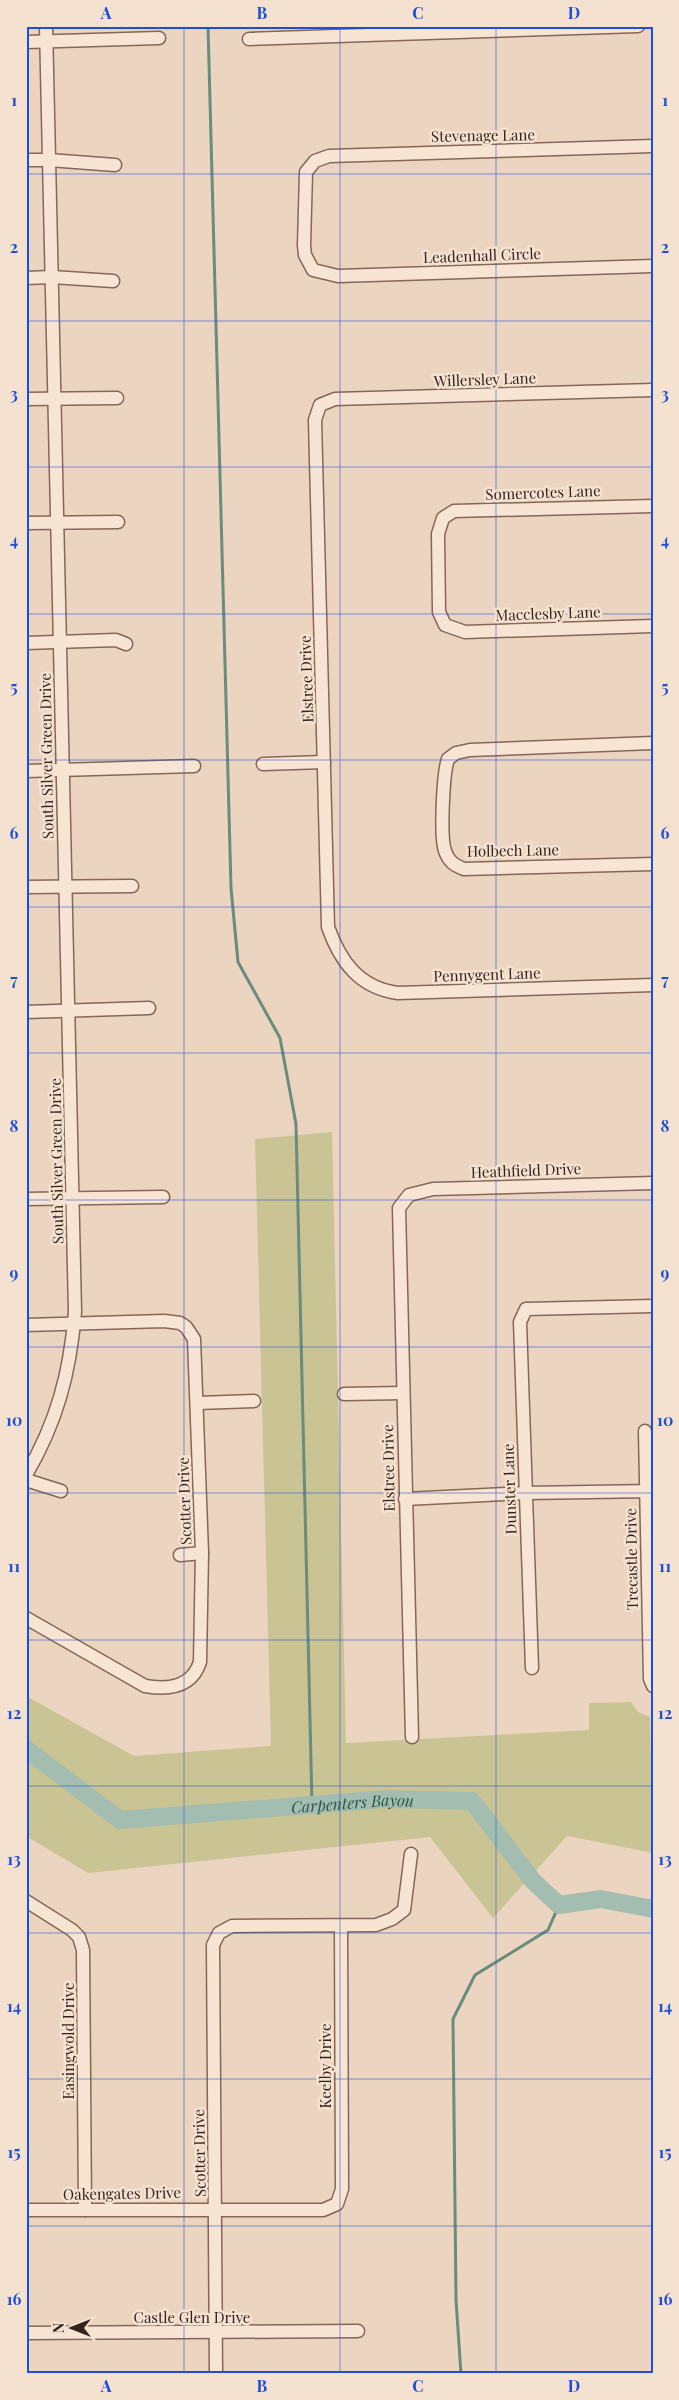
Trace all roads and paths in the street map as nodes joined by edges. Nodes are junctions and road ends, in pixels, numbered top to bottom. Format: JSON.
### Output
{"nodes":[{"id":1,"x":46,"y":26,"type":"edge"},
{"id":2,"x":638,"y":26,"type":"edge"},
{"id":3,"x":159,"y":38,"type":"dead end"},
{"id":4,"x":250,"y":39,"type":"dead end"},
{"id":5,"x":26,"y":42,"type":"edge"},
{"id":6,"x":46,"y":42,"type":"junction"},
{"id":7,"x":653,"y":146,"type":"edge"},
{"id":8,"x":26,"y":160,"type":"edge"},
{"id":9,"x":49,"y":160,"type":"junction"},
{"id":10,"x":115,"y":166,"type":"dead end"},
{"id":11,"x":653,"y":266,"type":"edge"},
{"id":12,"x":313,"y":270,"type":"joint"},
{"id":13,"x":52,"y":277,"type":"junction"},
{"id":14,"x":26,"y":278,"type":"edge"},
{"id":15,"x":113,"y":281,"type":"dead end"},
{"id":16,"x":653,"y":390,"type":"edge"},
{"id":17,"x":55,"y":397,"type":"junction"},
{"id":18,"x":117,"y":398,"type":"dead end"},
{"id":19,"x":26,"y":399,"type":"edge"},
{"id":20,"x":320,"y":404,"type":"joint"},
{"id":21,"x":653,"y":506,"type":"edge"},
{"id":22,"x":58,"y":522,"type":"junction"},
{"id":23,"x":118,"y":522,"type":"dead end"},
{"id":24,"x":26,"y":523,"type":"edge"},
{"id":25,"x":445,"y":625,"type":"joint"},
{"id":26,"x":653,"y":626,"type":"edge"},
{"id":27,"x":60,"y":642,"type":"junction"},
{"id":28,"x":26,"y":643,"type":"edge"},
{"id":29,"x":126,"y":644,"type":"dead end"},
{"id":30,"x":653,"y":743,"type":"edge"},
{"id":31,"x":324,"y":762,"type":"junction"},
{"id":32,"x":263,"y":764,"type":"dead end"},
{"id":33,"x":194,"y":766,"type":"dead end"},
{"id":34,"x":26,"y":771,"type":"edge"},
{"id":35,"x":62,"y":771,"type":"junction"},
{"id":36,"x":653,"y":864,"type":"edge"},
{"id":37,"x":66,"y":886,"type":"junction"},
{"id":38,"x":132,"y":886,"type":"dead end"},
{"id":39,"x":26,"y":887,"type":"edge"},
{"id":40,"x":340,"y":951,"type":"joint"},
{"id":41,"x":653,"y":986,"type":"edge"},
{"id":42,"x":149,"y":1008,"type":"dead end"},
{"id":43,"x":69,"y":1011,"type":"junction"},
{"id":44,"x":26,"y":1012,"type":"edge"},
{"id":45,"x":653,"y":1183,"type":"edge"},
{"id":46,"x":163,"y":1197,"type":"dead end"},
{"id":47,"x":73,"y":1198,"type":"junction"},
{"id":48,"x":26,"y":1199,"type":"edge"},
{"id":49,"x":404,"y":1199,"type":"joint"},
{"id":50,"x":653,"y":1306,"type":"edge"},
{"id":51,"x":74,"y":1324,"type":"junction"},
{"id":52,"x":26,"y":1325,"type":"edge"},
{"id":53,"x":403,"y":1393,"type":"junction"},
{"id":54,"x":344,"y":1394,"type":"dead end"},
{"id":55,"x":254,"y":1401,"type":"dead end"},
{"id":56,"x":198,"y":1403,"type":"junction"},
{"id":57,"x":645,"y":1431,"type":"dead end"},
{"id":58,"x":26,"y":1476,"type":"edge"},
{"id":59,"x":26,"y":1480,"type":"edge"},
{"id":60,"x":61,"y":1491,"type":"dead end"},
{"id":61,"x":649,"y":1491,"type":"edge"},
{"id":62,"x":526,"y":1493,"type":"junction"},
{"id":63,"x":405,"y":1499,"type":"junction"},
{"id":64,"x":202,"y":1553,"type":"junction"},
{"id":65,"x":180,"y":1556,"type":"dead end"},
{"id":66,"x":26,"y":1618,"type":"edge"},
{"id":67,"x":532,"y":1668,"type":"dead end"},
{"id":68,"x":653,"y":1686,"type":"edge"},
{"id":69,"x":412,"y":1737,"type":"dead end"},
{"id":70,"x":411,"y":1854,"type":"dead end"},
{"id":71,"x":26,"y":1901,"type":"edge"},
{"id":72,"x":341,"y":1926,"type":"junction"},
{"id":73,"x":337,"y":2204,"type":"joint"},
{"id":74,"x":216,"y":2209,"type":"junction"},
{"id":75,"x":26,"y":2210,"type":"edge"},
{"id":76,"x":85,"y":2210,"type":"junction"},
{"id":77,"x":358,"y":2331,"type":"dead end"},
{"id":78,"x":26,"y":2333,"type":"edge"},
{"id":79,"x":217,"y":2333,"type":"junction"},
{"id":80,"x":216,"y":2374,"type":"edge"}],
"edges":[{"from":1,"to":6,"type":"street","name":"South Silver Green Drive"},
{"from":2,"to":4,"type":"street"},
{"from":3,"to":6,"type":"street"},
{"from":5,"to":6,"type":"street"},
{"from":6,"to":9,"type":"street","name":"South Silver Green Drive"},
{"from":7,"to":12,"type":"street","name":"Stevenage Lane"},
{"from":8,"to":9,"type":"street"},
{"from":9,"to":10,"type":"street"},
{"from":9,"to":13,"type":"street","name":"South Silver Green Drive"},
{"from":11,"to":12,"type":"street","name":"Leadenhall Circle"},
{"from":13,"to":14,"type":"street"},
{"from":13,"to":15,"type":"street"},
{"from":13,"to":17,"type":"street","name":"South Silver Green Drive"},
{"from":16,"to":20,"type":"street","name":"Willersley Lane"},
{"from":17,"to":18,"type":"street"},
{"from":17,"to":19,"type":"street"},
{"from":17,"to":22,"type":"street","name":"South Silver Green Drive"},
{"from":20,"to":31,"type":"street","name":"Elstree Drive"},
{"from":21,"to":25,"type":"street","name":"Somercotes Lane"},
{"from":22,"to":23,"type":"street"},
{"from":22,"to":24,"type":"street"},
{"from":22,"to":27,"type":"street","name":"South Silver Green Drive"},
{"from":25,"to":26,"type":"street","name":"Macclesby Lane"},
{"from":27,"to":28,"type":"street"},
{"from":27,"to":29,"type":"street"},
{"from":27,"to":35,"type":"street","name":"South Silver Green Drive"},
{"from":30,"to":36,"type":"street","name":"Holbech Lane"},
{"from":31,"to":32,"type":"street"},
{"from":31,"to":40,"type":"street","name":"Elstree Drive"},
{"from":33,"to":35,"type":"street"},
{"from":34,"to":35,"type":"street"},
{"from":35,"to":37,"type":"street","name":"South Silver Green Drive"},
{"from":37,"to":38,"type":"street"},
{"from":37,"to":39,"type":"street"},
{"from":37,"to":43,"type":"street","name":"South Silver Green Drive"},
{"from":40,"to":41,"type":"street","name":"Pennygent Lane"},
{"from":42,"to":43,"type":"street"},
{"from":43,"to":44,"type":"street"},
{"from":43,"to":47,"type":"street","name":"South Silver Green Drive"},
{"from":45,"to":49,"type":"street","name":"Heathfield Drive"},
{"from":46,"to":47,"type":"street"},
{"from":47,"to":48,"type":"street"},
{"from":47,"to":51,"type":"street","name":"South Silver Green Drive"},
{"from":49,"to":53,"type":"street","name":"Elstree Drive"},
{"from":50,"to":62,"type":"street","name":"Dunster Lane"},
{"from":51,"to":52,"type":"street"},
{"from":51,"to":56,"type":"street","name":"Scotter Drive"},
{"from":51,"to":58,"type":"street","name":"South Silver Green Drive"},
{"from":53,"to":54,"type":"street"},
{"from":53,"to":63,"type":"street","name":"Elstree Drive"},
{"from":55,"to":56,"type":"street"},
{"from":56,"to":64,"type":"street","name":"Scotter Drive"},
{"from":57,"to":61,"type":"street","name":"Trecastle Drive"},
{"from":59,"to":60,"type":"street"},
{"from":61,"to":62,"type":"street"},
{"from":61,"to":68,"type":"street","name":"Trecastle Drive"},
{"from":62,"to":63,"type":"street"},
{"from":62,"to":67,"type":"street","name":"Dunster Lane"},
{"from":63,"to":69,"type":"street","name":"Elstree Drive"},
{"from":64,"to":65,"type":"street"},
{"from":64,"to":66,"type":"street","name":"Scotter Drive"},
{"from":70,"to":72,"type":"street"},
{"from":71,"to":76,"type":"street","name":"Easingwold Drive"},
{"from":72,"to":73,"type":"street","name":"Keelby Drive"},
{"from":72,"to":74,"type":"street","name":"Scotter Drive"},
{"from":73,"to":74,"type":"street","name":"Oakengates Drive"},
{"from":74,"to":76,"type":"street","name":"Oakengates Drive"},
{"from":74,"to":79,"type":"street","name":"Scotter Drive"},
{"from":75,"to":76,"type":"street","name":"Oakengates Drive"},
{"from":77,"to":79,"type":"street","name":"Castle Glen Drive"},
{"from":78,"to":79,"type":"street","name":"Castle Glen Drive"},
{"from":79,"to":80,"type":"street","name":"Scotter Drive"}]}
